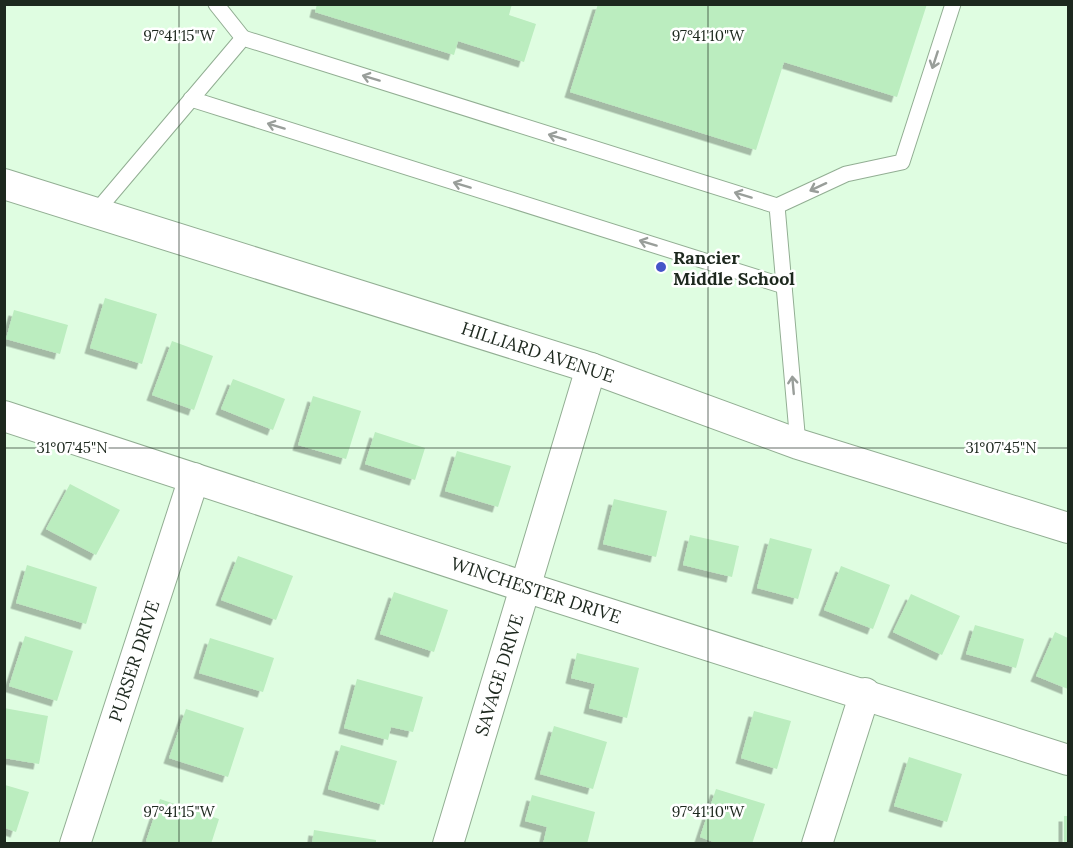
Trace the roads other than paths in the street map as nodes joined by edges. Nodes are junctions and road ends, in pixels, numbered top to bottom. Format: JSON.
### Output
{"nodes":[{"id":1,"x":216,"y":4,"type":"edge"},
{"id":2,"x":953,"y":4,"type":"edge"},
{"id":3,"x":243,"y":38,"type":"junction"},
{"id":4,"x":191,"y":99,"type":"junction"},
{"id":5,"x":4,"y":184,"type":"edge"},
{"id":6,"x":777,"y":206,"type":"junction"},
{"id":7,"x":95,"y":213,"type":"junction"},
{"id":8,"x":784,"y":286,"type":"junction"},
{"id":9,"x":591,"y":368,"type":"junction"},
{"id":10,"x":4,"y":416,"type":"edge"},
{"id":11,"x":798,"y":444,"type":"junction"},
{"id":12,"x":194,"y":478,"type":"junction"},
{"id":13,"x":1068,"y":528,"type":"edge"},
{"id":14,"x":525,"y":587,"type":"junction"},
{"id":15,"x":865,"y":693,"type":"junction"},
{"id":16,"x":1068,"y":760,"type":"edge"},
{"id":17,"x":75,"y":843,"type":"edge"},
{"id":18,"x":448,"y":843,"type":"edge"},
{"id":19,"x":817,"y":843,"type":"edge"}],
"edges":[{"from":1,"to":3,"type":"lane"},
{"from":2,"to":6,"type":"lane","one_way":true},
{"from":3,"to":4,"type":"lane"},
{"from":6,"to":3,"type":"lane","one_way":true},
{"from":4,"to":7,"type":"lane"},
{"from":8,"to":4,"type":"lane","one_way":true},
{"from":5,"to":7,"type":"street","name":"HILLIARD AVENUE"},
{"from":6,"to":8,"type":"lane"},
{"from":7,"to":9,"type":"street","name":"HILLIARD AVENUE"},
{"from":11,"to":8,"type":"lane","one_way":true},
{"from":9,"to":11,"type":"street","name":"HILLIARD AVENUE"},
{"from":9,"to":14,"type":"street","name":"SAVAGE DRIVE"},
{"from":10,"to":12,"type":"street","name":"WINCHESTER DRIVE"},
{"from":11,"to":13,"type":"street","name":"HILLIARD AVENUE"},
{"from":12,"to":14,"type":"street","name":"WINCHESTER DRIVE"},
{"from":12,"to":17,"type":"street","name":"PURSER DRIVE"},
{"from":14,"to":15,"type":"street","name":"WINCHESTER DRIVE"},
{"from":14,"to":18,"type":"street","name":"SAVAGE DRIVE"},
{"from":15,"to":16,"type":"street","name":"WINCHESTER DRIVE"},
{"from":15,"to":19,"type":"street"}]}
